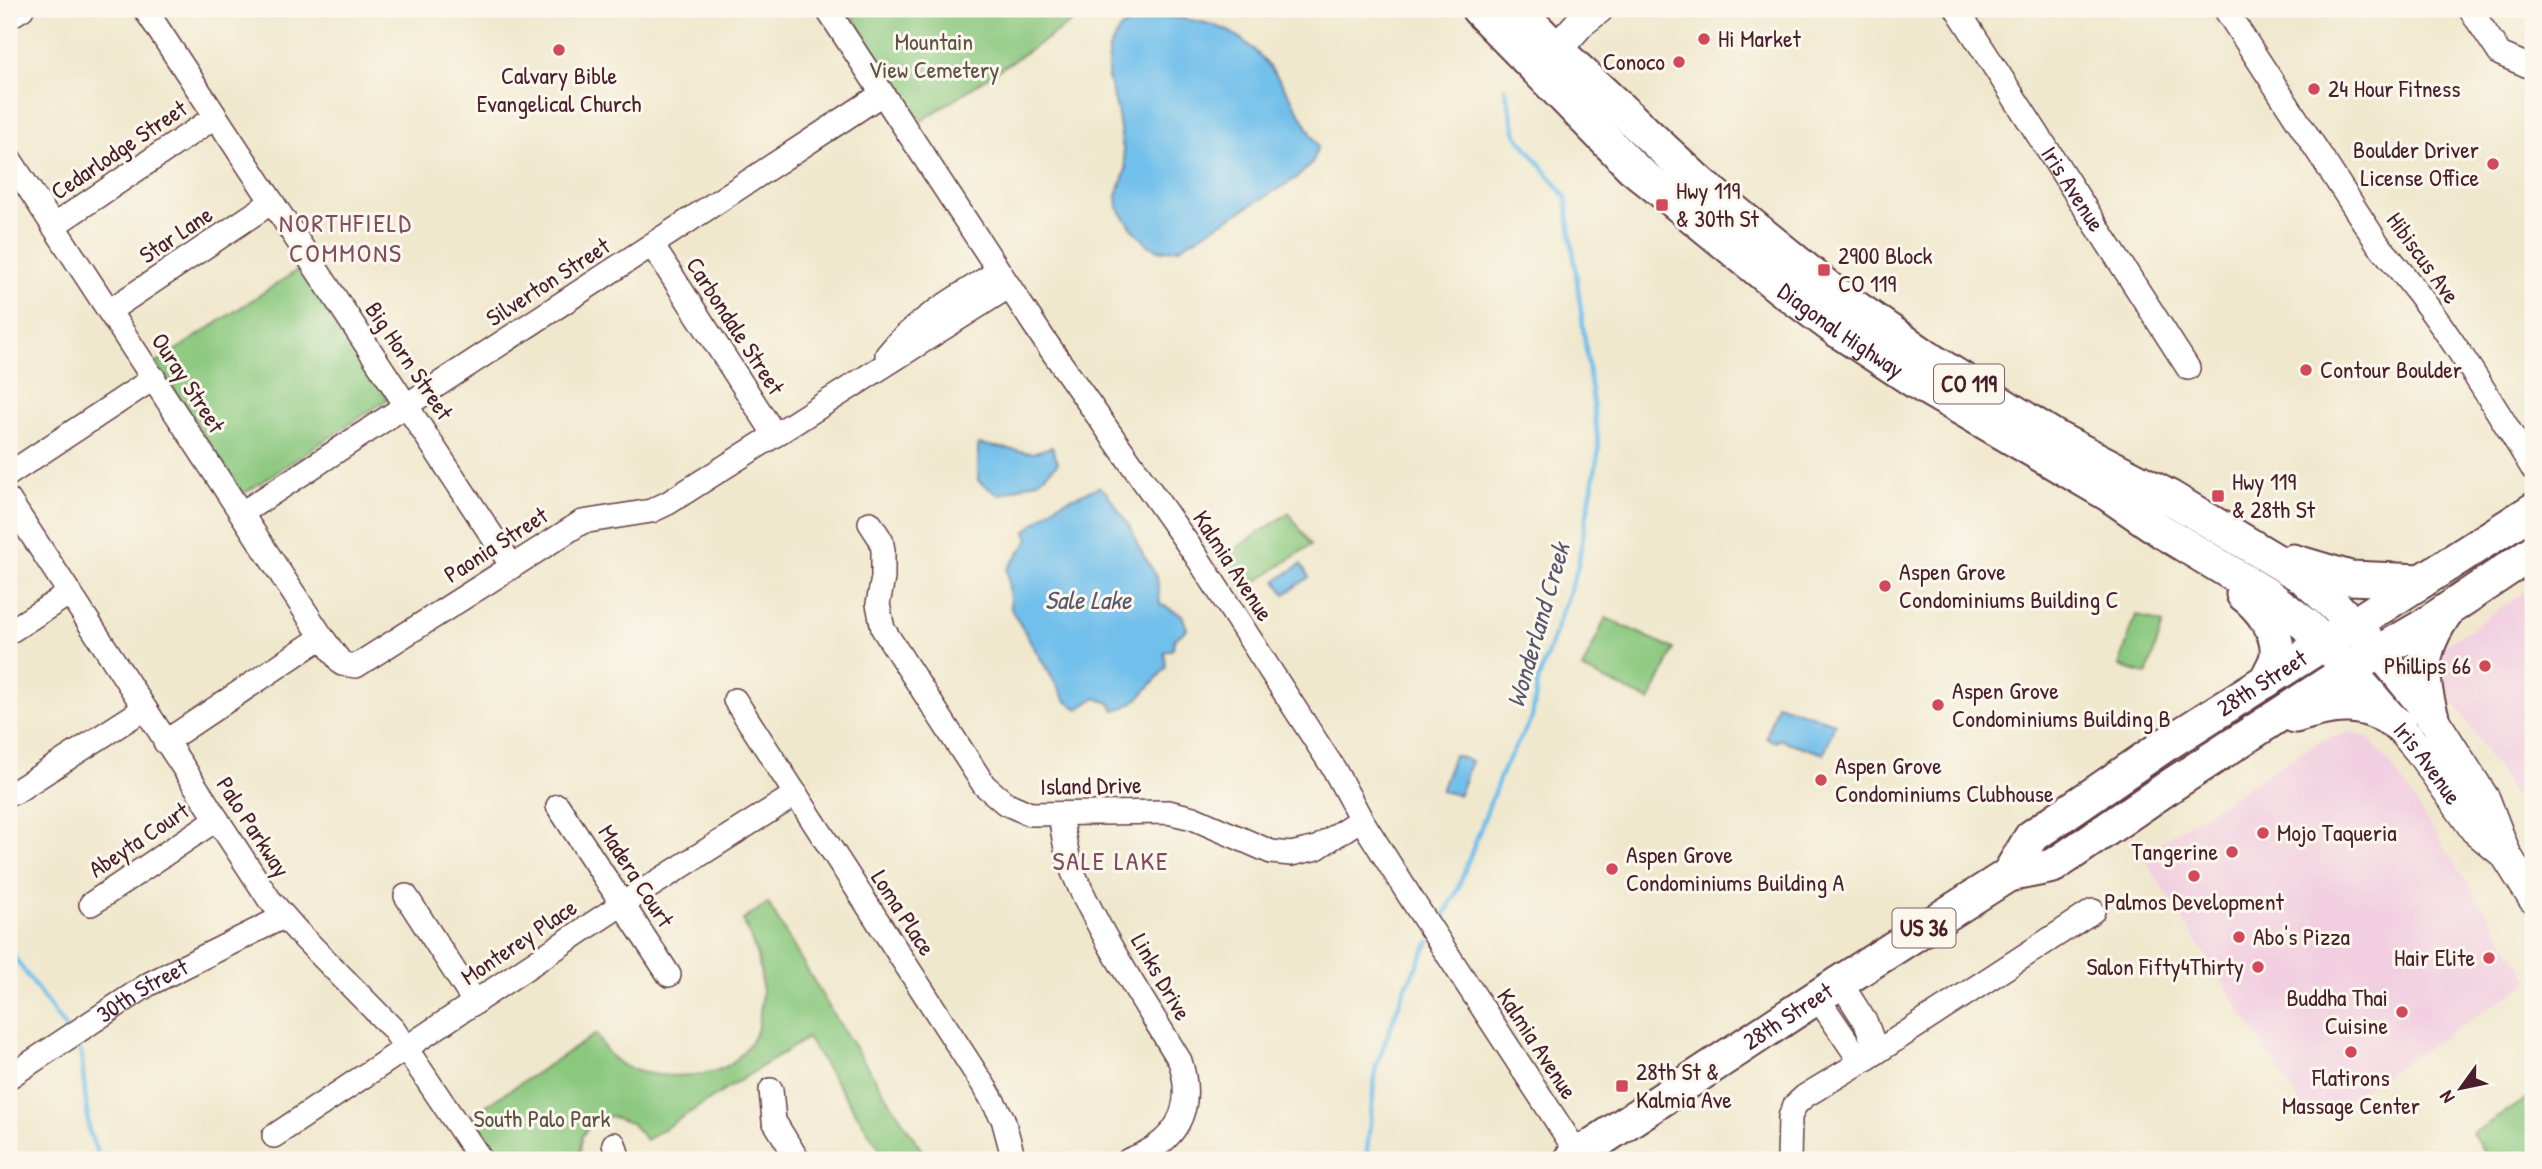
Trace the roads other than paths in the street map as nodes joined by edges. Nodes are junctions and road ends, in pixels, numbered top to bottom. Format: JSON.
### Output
{"nodes":[{"id":1,"x":22,"y":9,"type":"edge"},
{"id":2,"x":145,"y":9,"type":"edge"},
{"id":3,"x":827,"y":9,"type":"edge"},
{"id":4,"x":1478,"y":9,"type":"edge"},
{"id":5,"x":1517,"y":9,"type":"edge"},
{"id":6,"x":1598,"y":9,"type":"edge"},
{"id":7,"x":1957,"y":9,"type":"edge"},
{"id":8,"x":2225,"y":9,"type":"edge"},
{"id":9,"x":2470,"y":9,"type":"edge"},
{"id":10,"x":9,"y":17,"type":"edge"},
{"id":11,"x":1547,"y":60,"type":"junction"},
{"id":12,"x":2533,"y":68,"type":"edge"},
{"id":13,"x":882,"y":94,"type":"junction"},
{"id":14,"x":215,"y":117,"type":"junction"},
{"id":15,"x":9,"y":158,"type":"edge"},
{"id":16,"x":272,"y":202,"type":"junction"},
{"id":17,"x":53,"y":226,"type":"junction"},
{"id":18,"x":652,"y":245,"type":"junction"},
{"id":19,"x":1003,"y":279,"type":"junction"},
{"id":20,"x":109,"y":311,"type":"junction"},
{"id":21,"x":2188,"y":368,"type":"dead end"},
{"id":22,"x":154,"y":378,"type":"junction"},
{"id":23,"x":407,"y":405,"type":"junction"},
{"id":24,"x":775,"y":435,"type":"junction"},
{"id":25,"x":2533,"y":469,"type":"edge"},
{"id":26,"x":9,"y":474,"type":"edge"},
{"id":27,"x":9,"y":500,"type":"edge"},
{"id":28,"x":2533,"y":510,"type":"edge"},
{"id":29,"x":242,"y":513,"type":"junction"},
{"id":30,"x":870,"y":523,"type":"dead end"},
{"id":31,"x":2164,"y":532,"type":"junction"},
{"id":32,"x":2533,"y":552,"type":"edge"},
{"id":33,"x":2270,"y":556,"type":"junction"},
{"id":34,"x":512,"y":566,"type":"junction"},
{"id":35,"x":2422,"y":581,"type":"junction"},
{"id":36,"x":69,"y":593,"type":"junction"},
{"id":37,"x":2449,"y":609,"type":"junction"},
{"id":38,"x":2354,"y":625,"type":"junction"},
{"id":39,"x":9,"y":632,"type":"edge"},
{"id":40,"x":322,"y":637,"type":"junction"},
{"id":41,"x":2325,"y":643,"type":"junction"},
{"id":42,"x":2379,"y":652,"type":"junction"},
{"id":43,"x":2350,"y":669,"type":"junction"},
{"id":44,"x":2266,"y":681,"type":"junction"},
{"id":45,"x":735,"y":700,"type":"dead end"},
{"id":46,"x":144,"y":709,"type":"junction"},
{"id":47,"x":2432,"y":717,"type":"junction"},
{"id":48,"x":2263,"y":726,"type":"junction"},
{"id":49,"x":2400,"y":726,"type":"junction"},
{"id":50,"x":165,"y":741,"type":"junction"},
{"id":51,"x":15,"y":792,"type":"dead end"},
{"id":52,"x":796,"y":794,"type":"junction"},
{"id":53,"x":558,"y":806,"type":"dead end"},
{"id":54,"x":1060,"y":814,"type":"junction"},
{"id":55,"x":217,"y":819,"type":"junction"},
{"id":56,"x":1361,"y":819,"type":"junction"},
{"id":57,"x":2506,"y":855,"type":"junction"},
{"id":58,"x":2008,"y":875,"type":"junction"},
{"id":59,"x":406,"y":895,"type":"dead end"},
{"id":60,"x":2533,"y":898,"type":"edge"},
{"id":61,"x":91,"y":904,"type":"dead end"},
{"id":62,"x":622,"y":904,"type":"junction"},
{"id":63,"x":2093,"y":911,"type":"dead end"},
{"id":64,"x":283,"y":916,"type":"junction"},
{"id":65,"x":669,"y":975,"type":"dead end"},
{"id":66,"x":1828,"y":989,"type":"junction"},
{"id":67,"x":475,"y":1003,"type":"junction"},
{"id":68,"x":408,"y":1048,"type":"junction"},
{"id":69,"x":1869,"y":1057,"type":"junction"},
{"id":70,"x":18,"y":1071,"type":"edge"},
{"id":71,"x":771,"y":1090,"type":"dead end"},
{"id":72,"x":274,"y":1136,"type":"dead end"},
{"id":73,"x":1136,"y":1158,"type":"edge"},
{"id":74,"x":1577,"y":1158,"type":"edge"},
{"id":75,"x":481,"y":1160,"type":"edge"},
{"id":76,"x":797,"y":1160,"type":"edge"},
{"id":77,"x":1014,"y":1160,"type":"edge"},
{"id":78,"x":1789,"y":1160,"type":"edge"}],
"edges":[{"from":1,"to":10,"type":"street"},
{"from":2,"to":14,"type":"street","name":"Big Horn Street"},
{"from":3,"to":13,"type":"street","name":"Kalmia Avenue"},
{"from":4,"to":11,"type":"highway","name":"Diagonal Highway","number":"CO 119"},
{"from":5,"to":11,"type":"highway","name":"Diagonal Highway","number":"CO 119"},
{"from":6,"to":11,"type":"main road"},
{"from":7,"to":21,"type":"street","name":"Iris Avenue"},
{"from":8,"to":25,"type":"street","name":"Hibiscus Ave"},
{"from":9,"to":12,"type":"street"},
{"from":11,"to":31,"type":"highway","name":"Diagonal Highway","number":"CO 119"},
{"from":11,"to":33,"type":"highway","name":"Diagonal Highway","number":"CO 119"},
{"from":13,"to":18,"type":"street","name":"Silverton Street"},
{"from":13,"to":19,"type":"street","name":"Kalmia Avenue"},
{"from":14,"to":16,"type":"street","name":"Big Horn Street"},
{"from":14,"to":17,"type":"street","name":"Cedarlodge Street"},
{"from":15,"to":17,"type":"street","name":"Ouray Street"},
{"from":16,"to":20,"type":"street","name":"Star Lane"},
{"from":16,"to":23,"type":"street","name":"Big Horn Street"},
{"from":17,"to":20,"type":"street","name":"Ouray Street"},
{"from":18,"to":23,"type":"street","name":"Silverton Street"},
{"from":18,"to":24,"type":"street","name":"Carbondale Street"},
{"from":19,"to":24,"type":"street","name":"Paonia Street"},
{"from":19,"to":56,"type":"street","name":"Kalmia Avenue"},
{"from":20,"to":22,"type":"street","name":"Ouray Street"},
{"from":22,"to":26,"type":"street"},
{"from":22,"to":29,"type":"street","name":"Ouray Street"},
{"from":23,"to":29,"type":"street","name":"Silverton Street"},
{"from":23,"to":34,"type":"street","name":"Big Horn Street"},
{"from":24,"to":34,"type":"street","name":"Paonia Street"},
{"from":27,"to":36,"type":"street","name":"Palo Parkway"},
{"from":28,"to":35,"type":"highway","name":"28th Street","number":"US 36"},
{"from":29,"to":40,"type":"street","name":"Ouray Street"},
{"from":30,"to":54,"type":"street","name":"Island Drive"},
{"from":31,"to":41,"type":"highway","name":"Diagonal Highway","number":"CO 119"},
{"from":31,"to":44,"type":"highway"},
{"from":32,"to":37,"type":"highway","name":"28th Street","number":"US 36"},
{"from":33,"to":35,"type":"highway","number":"CO 119"},
{"from":33,"to":38,"type":"highway","name":"Diagonal Highway"},
{"from":34,"to":40,"type":"street","name":"Paonia Street"},
{"from":35,"to":38,"type":"highway","name":"28th Street","number":"US 36"},
{"from":36,"to":39,"type":"street"},
{"from":36,"to":46,"type":"street","name":"Palo Parkway"},
{"from":37,"to":42,"type":"highway","name":"28th Street","number":"US 36"},
{"from":37,"to":47,"type":"highway"},
{"from":38,"to":41,"type":"highway","name":"28th Street","number":"US 36"},
{"from":38,"to":42,"type":"highway","name":"Diagonal Highway"},
{"from":40,"to":50,"type":"street"},
{"from":41,"to":43,"type":"highway","name":"Diagonal Highway","number":"CO 119"},
{"from":41,"to":44,"type":"highway","name":"28th Street","number":"US 36"},
{"from":42,"to":43,"type":"highway","name":"28th Street","number":"US 36"},
{"from":42,"to":47,"type":"main road","name":"Iris Avenue"},
{"from":43,"to":48,"type":"highway","name":"28th Street","number":"US 36"},
{"from":43,"to":49,"type":"main road","name":"Iris Avenue"},
{"from":44,"to":58,"type":"highway","name":"28th Street","number":"US 36"},
{"from":45,"to":52,"type":"street","name":"Loma Place"},
{"from":46,"to":50,"type":"street","name":"Palo Parkway"},
{"from":46,"to":51,"type":"street"},
{"from":47,"to":57,"type":"main road","name":"Iris Avenue"},
{"from":48,"to":49,"type":"highway"},
{"from":48,"to":58,"type":"highway","name":"28th Street","number":"US 36"},
{"from":49,"to":57,"type":"main road","name":"Iris Avenue"},
{"from":50,"to":55,"type":"street","name":"Palo Parkway"},
{"from":52,"to":62,"type":"street","name":"Monterey Place"},
{"from":52,"to":77,"type":"street","name":"Loma Place"},
{"from":53,"to":62,"type":"street","name":"Madera Court"},
{"from":54,"to":56,"type":"street","name":"Island Drive"},
{"from":54,"to":73,"type":"street","name":"Links Drive"},
{"from":55,"to":61,"type":"street","name":"Abeyta Court"},
{"from":55,"to":64,"type":"street","name":"Palo Parkway"},
{"from":56,"to":74,"type":"street","name":"Kalmia Avenue"},
{"from":57,"to":60,"type":"main road","name":"Iris Avenue"},
{"from":58,"to":66,"type":"highway","name":"28th Street","number":"US 36"},
{"from":59,"to":67,"type":"street"},
{"from":62,"to":65,"type":"street","name":"Madera Court"},
{"from":62,"to":67,"type":"street","name":"Monterey Place"},
{"from":63,"to":69,"type":"street"},
{"from":64,"to":68,"type":"street","name":"Palo Parkway"},
{"from":64,"to":70,"type":"street","name":"30th Street"},
{"from":66,"to":69,"type":"street"},
{"from":66,"to":74,"type":"highway","name":"28th Street","number":"US 36"},
{"from":67,"to":68,"type":"street","name":"Monterey Place"},
{"from":68,"to":72,"type":"street","name":"Monterey Place"},
{"from":68,"to":75,"type":"street","name":"Palo Parkway"},
{"from":69,"to":78,"type":"street"},
{"from":71,"to":76,"type":"street"}]}
